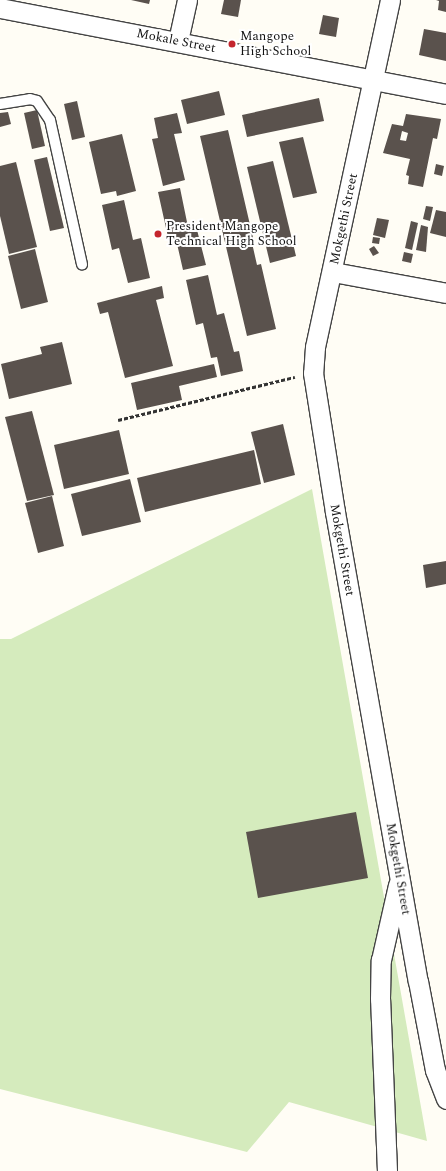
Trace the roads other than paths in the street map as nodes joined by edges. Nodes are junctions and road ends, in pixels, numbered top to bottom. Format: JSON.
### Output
{"nodes":[{"id":1,"x":187,"y":0,"type":"edge"},
{"id":2,"x":390,"y":0,"type":"edge"},
{"id":3,"x":0,"y":8,"type":"edge"},
{"id":4,"x":178,"y":41,"type":"junction"},
{"id":5,"x":374,"y":79,"type":"junction"},
{"id":6,"x":446,"y":94,"type":"edge"},
{"id":7,"x":0,"y":104,"type":"edge"},
{"id":8,"x":82,"y":264,"type":"dead end"},
{"id":9,"x":333,"y":272,"type":"junction"},
{"id":10,"x":446,"y":294,"type":"edge"},
{"id":11,"x":399,"y":878,"type":"junction"},
{"id":12,"x":446,"y":1099,"type":"edge"},
{"id":13,"x":387,"y":1171,"type":"edge"}],
"edges":[{"from":1,"to":4,"type":"street"},
{"from":2,"to":5,"type":"street","name":"Mokgethi Street"},
{"from":3,"to":4,"type":"street","name":"Mokale Street"},
{"from":4,"to":5,"type":"street","name":"Mokale Street"},
{"from":5,"to":6,"type":"street","name":"Mokale Street"},
{"from":5,"to":9,"type":"street","name":"Mokgethi Street"},
{"from":7,"to":8,"type":"lane"},
{"from":9,"to":10,"type":"street"},
{"from":9,"to":11,"type":"street","name":"Mokgethi Street"},
{"from":11,"to":12,"type":"street","name":"Mokgethi Street"},
{"from":11,"to":13,"type":"street"}]}
